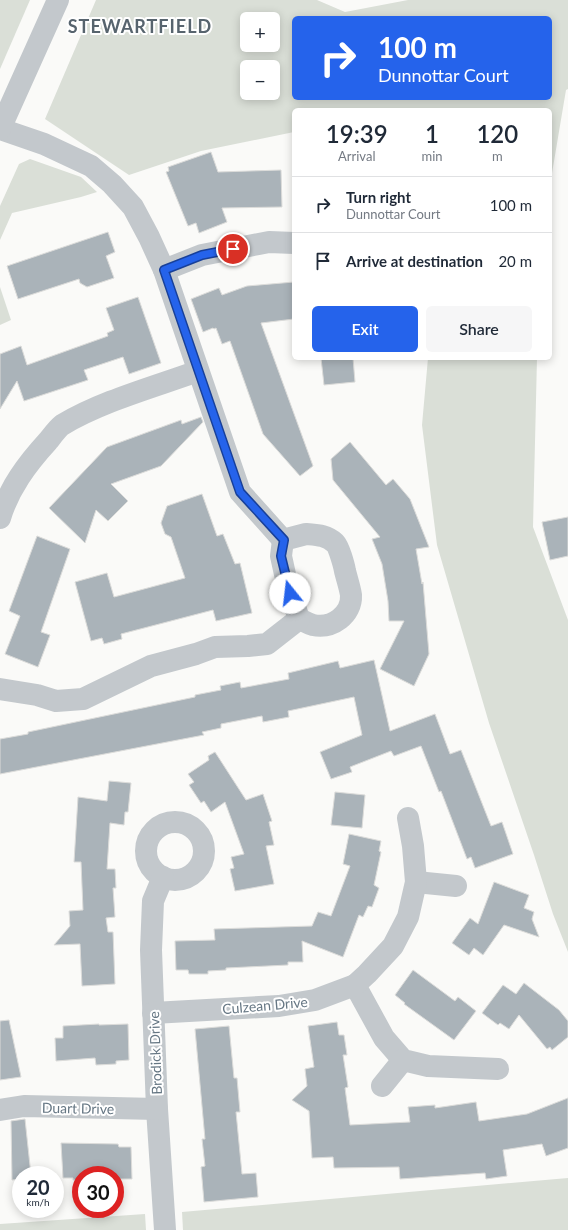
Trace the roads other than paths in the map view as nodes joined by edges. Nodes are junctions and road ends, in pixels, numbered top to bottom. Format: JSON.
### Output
{"nodes":[{"id":1,"x":58,"y":0,"type":"edge"},
{"id":2,"x":0,"y":129,"type":"edge"},
{"id":3,"x":292,"y":243,"type":"edge"},
{"id":4,"x":164,"y":270,"type":"junction"},
{"id":5,"x":198,"y":371,"type":"junction"},
{"id":6,"x":0,"y":518,"type":"edge"},
{"id":7,"x":284,"y":540,"type":"junction"},
{"id":8,"x":299,"y":619,"type":"junction"},
{"id":9,"x":0,"y":689,"type":"edge"},
{"id":10,"x":408,"y":818,"type":"dead end"},
{"id":11,"x":163,"y":877,"type":"dead end"},
{"id":12,"x":416,"y":882,"type":"junction"},
{"id":13,"x":456,"y":886,"type":"dead end"},
{"id":14,"x":356,"y":985,"type":"junction"},
{"id":15,"x":153,"y":1013,"type":"junction"},
{"id":16,"x":403,"y":1060,"type":"junction"},
{"id":17,"x":498,"y":1069,"type":"dead end"},
{"id":18,"x":382,"y":1086,"type":"dead end"},
{"id":19,"x":157,"y":1109,"type":"junction"},
{"id":20,"x":0,"y":1110,"type":"edge"},
{"id":21,"x":165,"y":1230,"type":"edge"}],
"edges":[{"from":1,"to":2,"type":"street"},
{"from":2,"to":4,"type":"street"},
{"from":3,"to":4,"type":"street"},
{"from":4,"to":5,"type":"street"},
{"from":5,"to":6,"type":"street"},
{"from":5,"to":7,"type":"street"},
{"from":7,"to":8,"type":"street"},
{"from":7,"to":8,"type":"street"},
{"from":8,"to":9,"type":"street"},
{"from":10,"to":12,"type":"street","name":"Culzean Drive"},
{"from":11,"to":15,"type":"street","name":"Brodick Drive"},
{"from":12,"to":13,"type":"street"},
{"from":12,"to":14,"type":"street","name":"Culzean Drive"},
{"from":14,"to":15,"type":"street","name":"Culzean Drive"},
{"from":14,"to":16,"type":"street"},
{"from":15,"to":19,"type":"street","name":"Brodick Drive"},
{"from":16,"to":17,"type":"street"},
{"from":16,"to":18,"type":"street"},
{"from":19,"to":20,"type":"street","name":"Duart Drive"},
{"from":19,"to":21,"type":"street","name":"Brodick Drive"}]}
